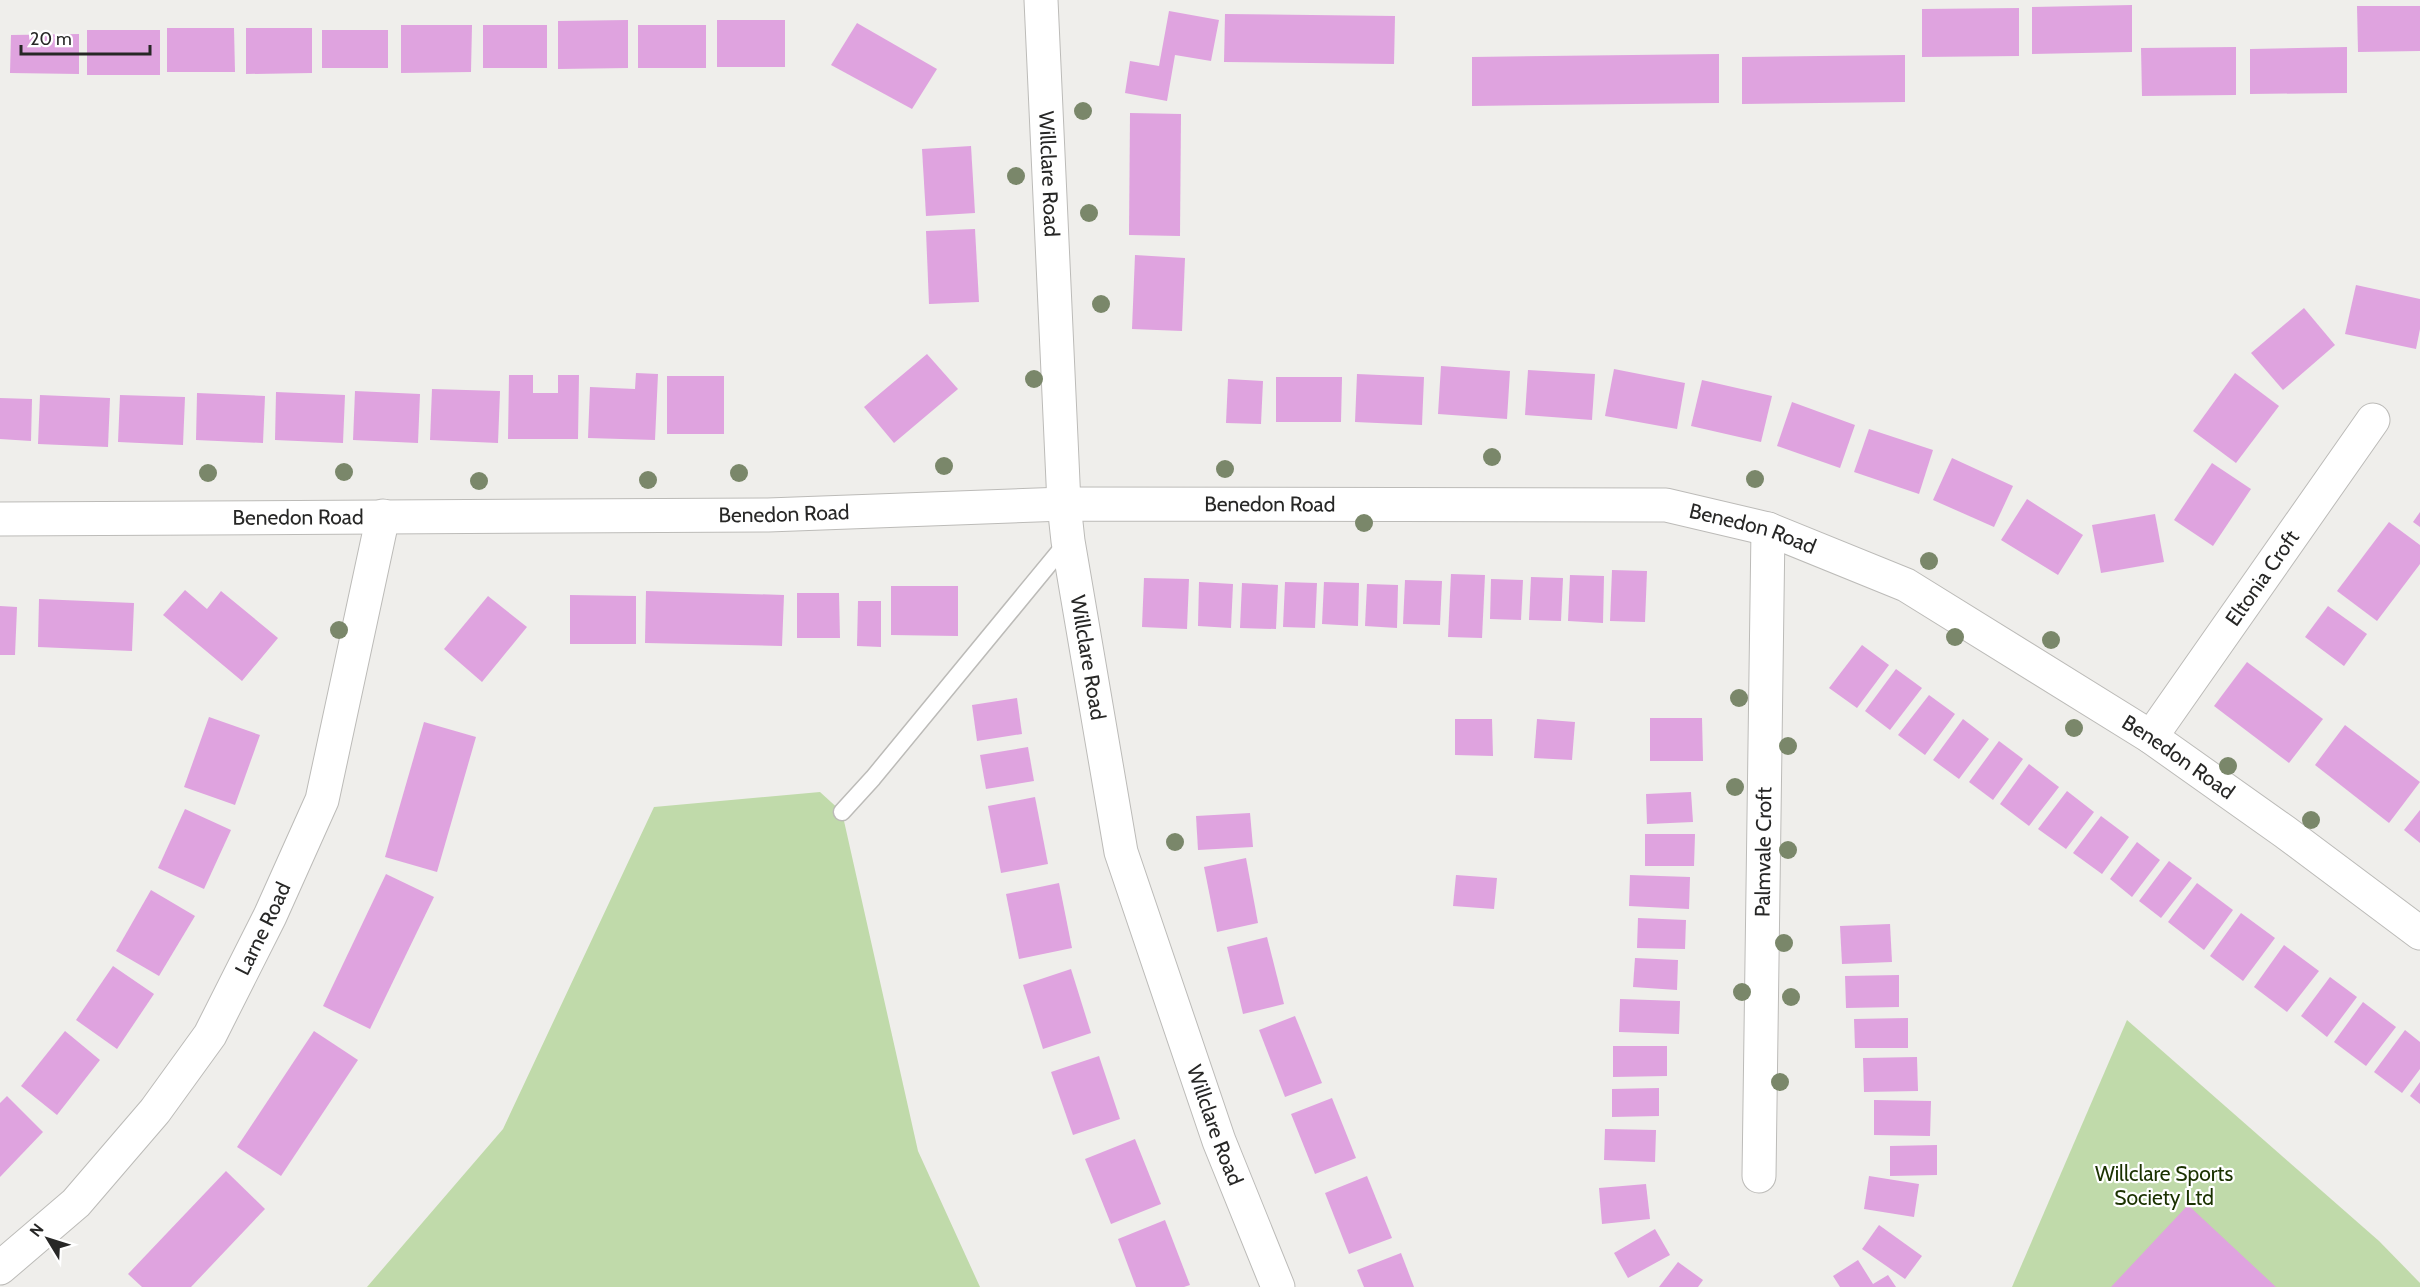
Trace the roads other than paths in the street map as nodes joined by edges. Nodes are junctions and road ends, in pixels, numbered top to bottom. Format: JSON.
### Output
{"nodes":[{"id":1,"x":1041,"y":0,"type":"edge"},
{"id":2,"x":2373,"y":420,"type":"dead end"},
{"id":3,"x":1064,"y":504,"type":"junction"},
{"id":4,"x":384,"y":516,"type":"junction"},
{"id":5,"x":0,"y":519,"type":"edge"},
{"id":6,"x":1768,"y":529,"type":"junction"},
{"id":7,"x":1068,"y":541,"type":"junction"},
{"id":8,"x":2151,"y":737,"type":"junction"},
{"id":9,"x":842,"y":812,"type":"dead end"},
{"id":10,"x":2420,"y":933,"type":"edge"},
{"id":11,"x":1759,"y":1176,"type":"dead end"},
{"id":12,"x":0,"y":1268,"type":"edge"},
{"id":13,"x":1278,"y":1287,"type":"edge"}],
"edges":[{"from":1,"to":3,"type":"street","name":"Willclare Road"},
{"from":2,"to":8,"type":"street","name":"Eltonia Croft"},
{"from":3,"to":4,"type":"street","name":"Benedon Road"},
{"from":3,"to":6,"type":"street","name":"Benedon Road"},
{"from":3,"to":7,"type":"street","name":"Willclare Road"},
{"from":4,"to":5,"type":"street","name":"Benedon Road"},
{"from":4,"to":12,"type":"street","name":"Larne Road"},
{"from":6,"to":8,"type":"street","name":"Benedon Road"},
{"from":6,"to":11,"type":"street","name":"Palmvale Croft"},
{"from":7,"to":9,"type":"lane"},
{"from":7,"to":13,"type":"street","name":"Willclare Road"},
{"from":8,"to":10,"type":"street","name":"Benedon Road"}]}
